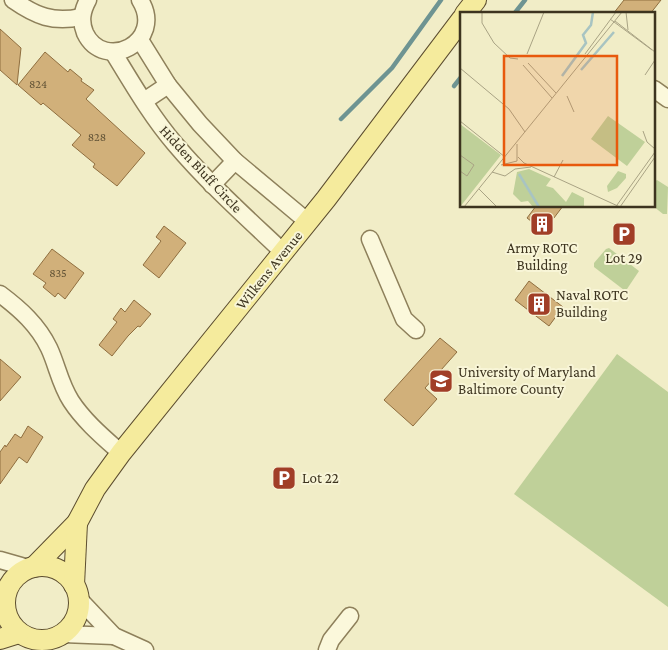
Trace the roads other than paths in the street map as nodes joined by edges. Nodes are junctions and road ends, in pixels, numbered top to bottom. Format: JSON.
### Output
{"nodes":[{"id":1,"x":13,"y":0,"type":"edge"},
{"id":2,"x":88,"y":0,"type":"edge"},
{"id":3,"x":140,"y":0,"type":"edge"},
{"id":4,"x":81,"y":17,"type":"junction"},
{"id":5,"x":460,"y":22,"type":"edge"},
{"id":6,"x":140,"y":40,"type":"junction"},
{"id":7,"x":113,"y":52,"type":"junction"},
{"id":8,"x":168,"y":84,"type":"junction"},
{"id":9,"x":656,"y":90,"type":"edge"},
{"id":10,"x":668,"y":99,"type":"edge"},
{"id":11,"x":144,"y":102,"type":"junction"},
{"id":12,"x":235,"y":161,"type":"junction"},
{"id":13,"x":212,"y":184,"type":"junction"},
{"id":14,"x":308,"y":222,"type":"junction"},
{"id":15,"x":370,"y":239,"type":"dead end"},
{"id":16,"x":283,"y":252,"type":"junction"},
{"id":17,"x":0,"y":294,"type":"edge"},
{"id":18,"x":416,"y":330,"type":"dead end"},
{"id":19,"x":121,"y":454,"type":"junction"},
{"id":20,"x":77,"y":523,"type":"junction"},
{"id":21,"x":0,"y":560,"type":"edge"},
{"id":22,"x":31,"y":568,"type":"junction"},
{"id":23,"x":76,"y":592,"type":"junction"},
{"id":24,"x":2,"y":601,"type":"edge"},
{"id":25,"x":350,"y":616,"type":"dead end"},
{"id":26,"x":63,"y":634,"type":"junction"},
{"id":27,"x":9,"y":636,"type":"edge"},
{"id":28,"x":114,"y":636,"type":"junction"},
{"id":29,"x":145,"y":650,"type":"edge"},
{"id":30,"x":327,"y":650,"type":"edge"}],
"edges":[{"from":1,"to":4,"type":"street"},
{"from":2,"to":4,"type":"street"},
{"from":3,"to":6,"type":"street"},
{"from":4,"to":7,"type":"street"},
{"from":5,"to":14,"type":"main road","name":"Wilkens Avenue"},
{"from":6,"to":7,"type":"street"},
{"from":6,"to":8,"type":"street","name":"Hidden Bluff Circle"},
{"from":7,"to":11,"type":"street","name":"Hidden Bluff Circle"},
{"from":8,"to":11,"type":"street"},
{"from":8,"to":12,"type":"street","name":"Hidden Bluff Circle"},
{"from":9,"to":10,"type":"street"},
{"from":11,"to":13,"type":"street","name":"Hidden Bluff Circle"},
{"from":12,"to":13,"type":"street"},
{"from":12,"to":14,"type":"street","name":"Hidden Bluff Circle"},
{"from":13,"to":16,"type":"street","name":"Hidden Bluff Circle"},
{"from":14,"to":16,"type":"main road","name":"Wilkens Avenue"},
{"from":15,"to":18,"type":"street"},
{"from":16,"to":19,"type":"main road","name":"Wilkens Avenue"},
{"from":17,"to":19,"type":"street"},
{"from":19,"to":20,"type":"main road","name":"Wilkens Avenue"},
{"from":20,"to":22,"type":"main road","name":"Wilkens Avenue"},
{"from":20,"to":23,"type":"main road","name":"Wilkens Avenue"},
{"from":21,"to":22,"type":"street"},
{"from":22,"to":23,"type":"main road"},
{"from":22,"to":24,"type":"main road"},
{"from":23,"to":26,"type":"main road"},
{"from":23,"to":28,"type":"street"},
{"from":24,"to":27,"type":"main road"},
{"from":25,"to":30,"type":"street"},
{"from":26,"to":27,"type":"main road"},
{"from":26,"to":28,"type":"street"},
{"from":28,"to":29,"type":"street"}]}
